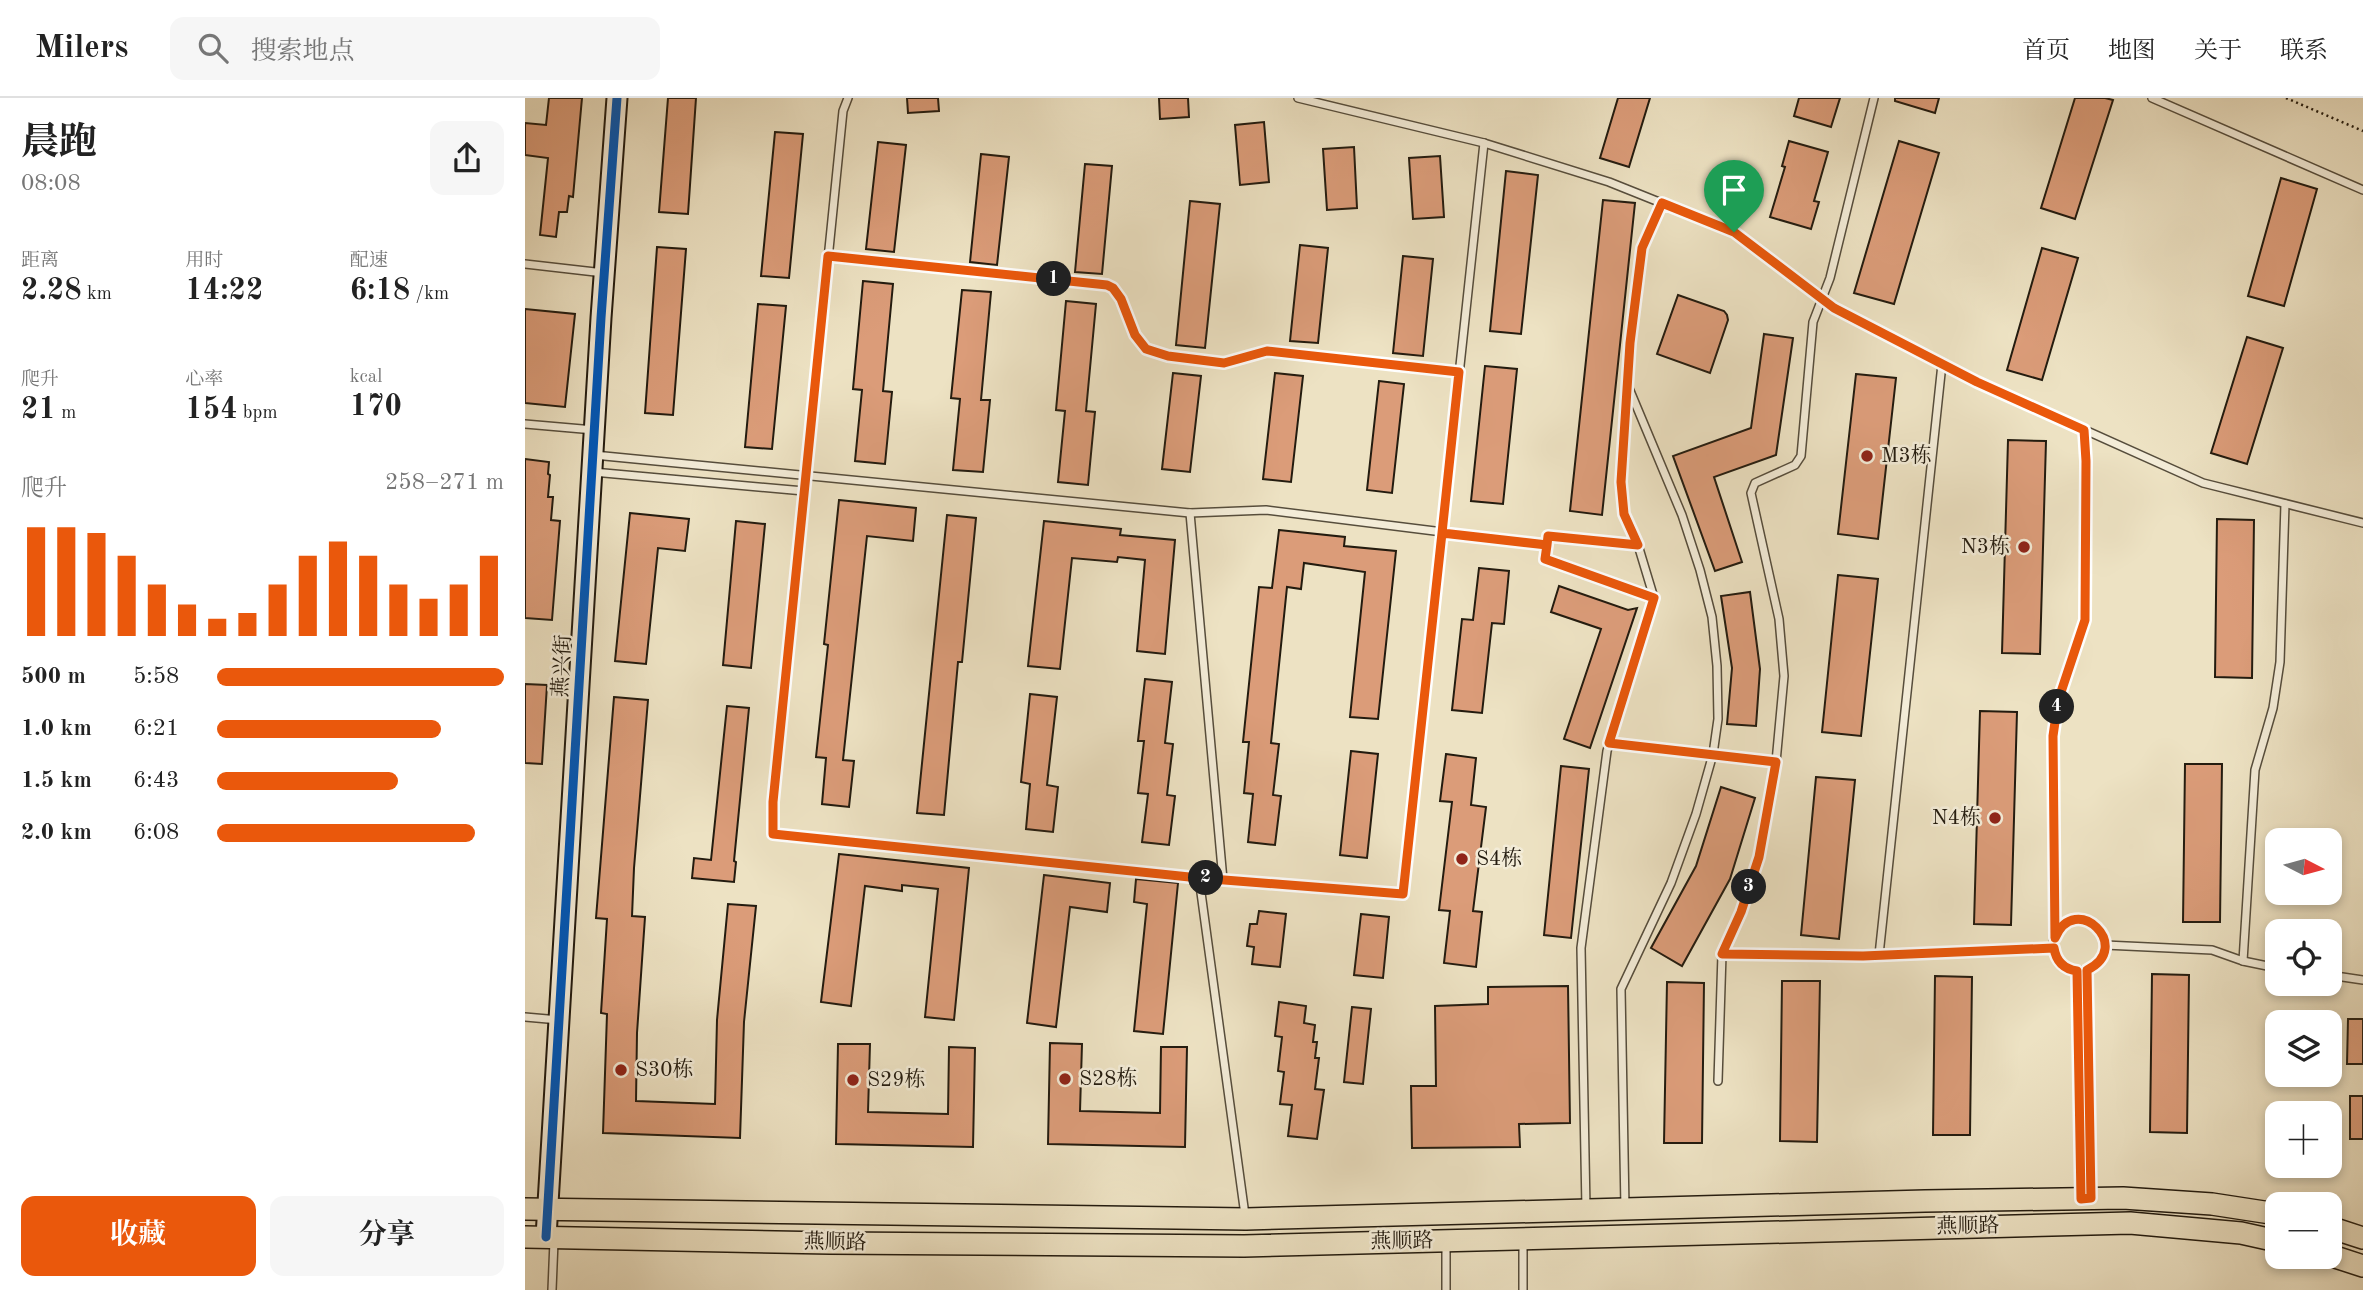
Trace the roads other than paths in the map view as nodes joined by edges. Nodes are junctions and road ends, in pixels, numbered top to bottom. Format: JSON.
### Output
{"nodes":[{"id":1,"x":617,"y":98,"type":"edge"},
{"id":2,"x":848,"y":98,"type":"edge"},
{"id":3,"x":1298,"y":98,"type":"edge"},
{"id":4,"x":1874,"y":98,"type":"edge"},
{"id":5,"x":2152,"y":98,"type":"edge"},
{"id":6,"x":1485,"y":143,"type":"junction"},
{"id":7,"x":2363,"y":190,"type":"edge"},
{"id":8,"x":1662,"y":203,"type":"junction"},
{"id":9,"x":828,"y":256,"type":"junction"},
{"id":10,"x":525,"y":264,"type":"edge"},
{"id":11,"x":604,"y":273,"type":"junction"},
{"id":12,"x":1821,"y":298,"type":"junction"},
{"id":13,"x":1942,"y":364,"type":"junction"},
{"id":14,"x":1459,"y":372,"type":"junction"},
{"id":15,"x":1627,"y":385,"type":"junction"},
{"id":16,"x":525,"y":424,"type":"edge"},
{"id":17,"x":595,"y":430,"type":"junction"},
{"id":18,"x":2084,"y":430,"type":"junction"},
{"id":19,"x":593,"y":464,"type":"junction"},
{"id":20,"x":806,"y":475,"type":"junction"},
{"id":21,"x":804,"y":491,"type":"junction"},
{"id":22,"x":2285,"y":503,"type":"junction"},
{"id":23,"x":1190,"y":513,"type":"junction"},
{"id":24,"x":2363,"y":523,"type":"edge"},
{"id":25,"x":1442,"y":533,"type":"junction"},
{"id":26,"x":1547,"y":545,"type":"junction"},
{"id":27,"x":1638,"y":545,"type":"junction"},
{"id":28,"x":1654,"y":598,"type":"junction"},
{"id":29,"x":1609,"y":743,"type":"junction"},
{"id":30,"x":1713,"y":754,"type":"junction"},
{"id":31,"x":1776,"y":762,"type":"junction"},
{"id":32,"x":1199,"y":878,"type":"junction"},
{"id":33,"x":1223,"y":880,"type":"junction"},
{"id":34,"x":2055,"y":938,"type":"junction"},
{"id":35,"x":2105,"y":945,"type":"junction"},
{"id":36,"x":2054,"y":948,"type":"junction"},
{"id":37,"x":1722,"y":954,"type":"junction"},
{"id":38,"x":1879,"y":955,"type":"junction"},
{"id":39,"x":2243,"y":961,"type":"junction"},
{"id":40,"x":2265,"y":966,"type":"edge"},
{"id":41,"x":2087,"y":970,"type":"junction"},
{"id":42,"x":2077,"y":971,"type":"junction"},
{"id":43,"x":2342,"y":977,"type":"edge"},
{"id":44,"x":2363,"y":981,"type":"edge"},
{"id":45,"x":525,"y":1017,"type":"edge"},
{"id":46,"x":559,"y":1020,"type":"junction"},
{"id":47,"x":1718,"y":1081,"type":"dead end"},
{"id":48,"x":2086,"y":1198,"type":"junction"},
{"id":49,"x":525,"y":1209,"type":"edge"},
{"id":50,"x":1625,"y":1209,"type":"junction"},
{"id":51,"x":548,"y":1210,"type":"junction"},
{"id":52,"x":1586,"y":1210,"type":"junction"},
{"id":53,"x":2265,"y":1212,"type":"edge"},
{"id":54,"x":1246,"y":1219,"type":"junction"},
{"id":55,"x":2342,"y":1231,"type":"edge"},
{"id":56,"x":542,"y":1237,"type":"edge"},
{"id":57,"x":2265,"y":1238,"type":"edge"},
{"id":58,"x":2363,"y":1238,"type":"edge"},
{"id":59,"x":1523,"y":1239,"type":"junction"},
{"id":60,"x":1447,"y":1241,"type":"junction"},
{"id":61,"x":2342,"y":1259,"type":"edge"},
{"id":62,"x":2363,"y":1266,"type":"edge"},
{"id":63,"x":552,"y":1290,"type":"edge"},
{"id":64,"x":1446,"y":1290,"type":"edge"},
{"id":65,"x":1523,"y":1290,"type":"edge"}],
"edges":[{"from":1,"to":11,"type":"street","name":"燕兴街"},
{"from":2,"to":9,"type":"lane"},
{"from":3,"to":6,"type":"lane"},
{"from":4,"to":12,"type":"lane"},
{"from":5,"to":7,"type":"lane"},
{"from":6,"to":8,"type":"lane"},
{"from":6,"to":14,"type":"lane"},
{"from":8,"to":12,"type":"lane"},
{"from":8,"to":15,"type":"lane"},
{"from":9,"to":14,"type":"lane"},
{"from":9,"to":20,"type":"lane"},
{"from":10,"to":11,"type":"lane"},
{"from":11,"to":17,"type":"street","name":"燕兴街"},
{"from":12,"to":13,"type":"lane"},
{"from":12,"to":31,"type":"lane"},
{"from":13,"to":18,"type":"lane"},
{"from":13,"to":38,"type":"lane"},
{"from":14,"to":25,"type":"lane"},
{"from":15,"to":27,"type":"lane"},
{"from":15,"to":30,"type":"lane"},
{"from":16,"to":17,"type":"lane"},
{"from":17,"to":19,"type":"street","name":"燕兴街"},
{"from":18,"to":22,"type":"lane"},
{"from":18,"to":34,"type":"lane"},
{"from":19,"to":20,"type":"lane"},
{"from":19,"to":21,"type":"lane"},
{"from":19,"to":46,"type":"street","name":"燕兴街"},
{"from":20,"to":21,"type":"lane"},
{"from":20,"to":23,"type":"lane"},
{"from":21,"to":32,"type":"lane"},
{"from":22,"to":24,"type":"lane"},
{"from":22,"to":39,"type":"lane"},
{"from":23,"to":25,"type":"lane"},
{"from":23,"to":33,"type":"lane"},
{"from":25,"to":26,"type":"lane"},
{"from":25,"to":33,"type":"lane"},
{"from":26,"to":27,"type":"lane"},
{"from":26,"to":28,"type":"lane"},
{"from":27,"to":28,"type":"lane"},
{"from":28,"to":29,"type":"lane"},
{"from":29,"to":30,"type":"lane"},
{"from":29,"to":52,"type":"lane"},
{"from":30,"to":31,"type":"lane"},
{"from":30,"to":50,"type":"lane"},
{"from":31,"to":37,"type":"lane"},
{"from":32,"to":33,"type":"lane"},
{"from":32,"to":54,"type":"lane"},
{"from":34,"to":35,"type":"lane"},
{"from":34,"to":36,"type":"lane"},
{"from":35,"to":39,"type":"lane"},
{"from":35,"to":41,"type":"lane"},
{"from":36,"to":38,"type":"lane"},
{"from":36,"to":42,"type":"lane"},
{"from":37,"to":38,"type":"lane"},
{"from":37,"to":47,"type":"lane"},
{"from":39,"to":40,"type":"lane"},
{"from":41,"to":42,"type":"lane"},
{"from":41,"to":48,"type":"lane"},
{"from":42,"to":48,"type":"lane"},
{"from":43,"to":44,"type":"lane"},
{"from":45,"to":46,"type":"lane"},
{"from":46,"to":51,"type":"street","name":"燕兴街"},
{"from":48,"to":50,"type":"main road","name":"燕顺路"},
{"from":48,"to":53,"type":"main road","name":"燕顺路"},
{"from":49,"to":51,"type":"main road","name":"燕顺路"},
{"from":50,"to":52,"type":"main road","name":"燕顺路"},
{"from":51,"to":54,"type":"main road","name":"燕顺路"},
{"from":51,"to":56,"type":"street","name":"燕兴街"},
{"from":52,"to":54,"type":"main road","name":"燕顺路"},
{"from":55,"to":58,"type":"main road"},
{"from":56,"to":60,"type":"main road","name":"燕顺路"},
{"from":56,"to":63,"type":"lane"},
{"from":57,"to":59,"type":"main road","name":"燕顺路"},
{"from":59,"to":60,"type":"main road","name":"燕顺路"},
{"from":59,"to":65,"type":"lane"},
{"from":60,"to":64,"type":"lane"},
{"from":61,"to":62,"type":"main road"}]}
